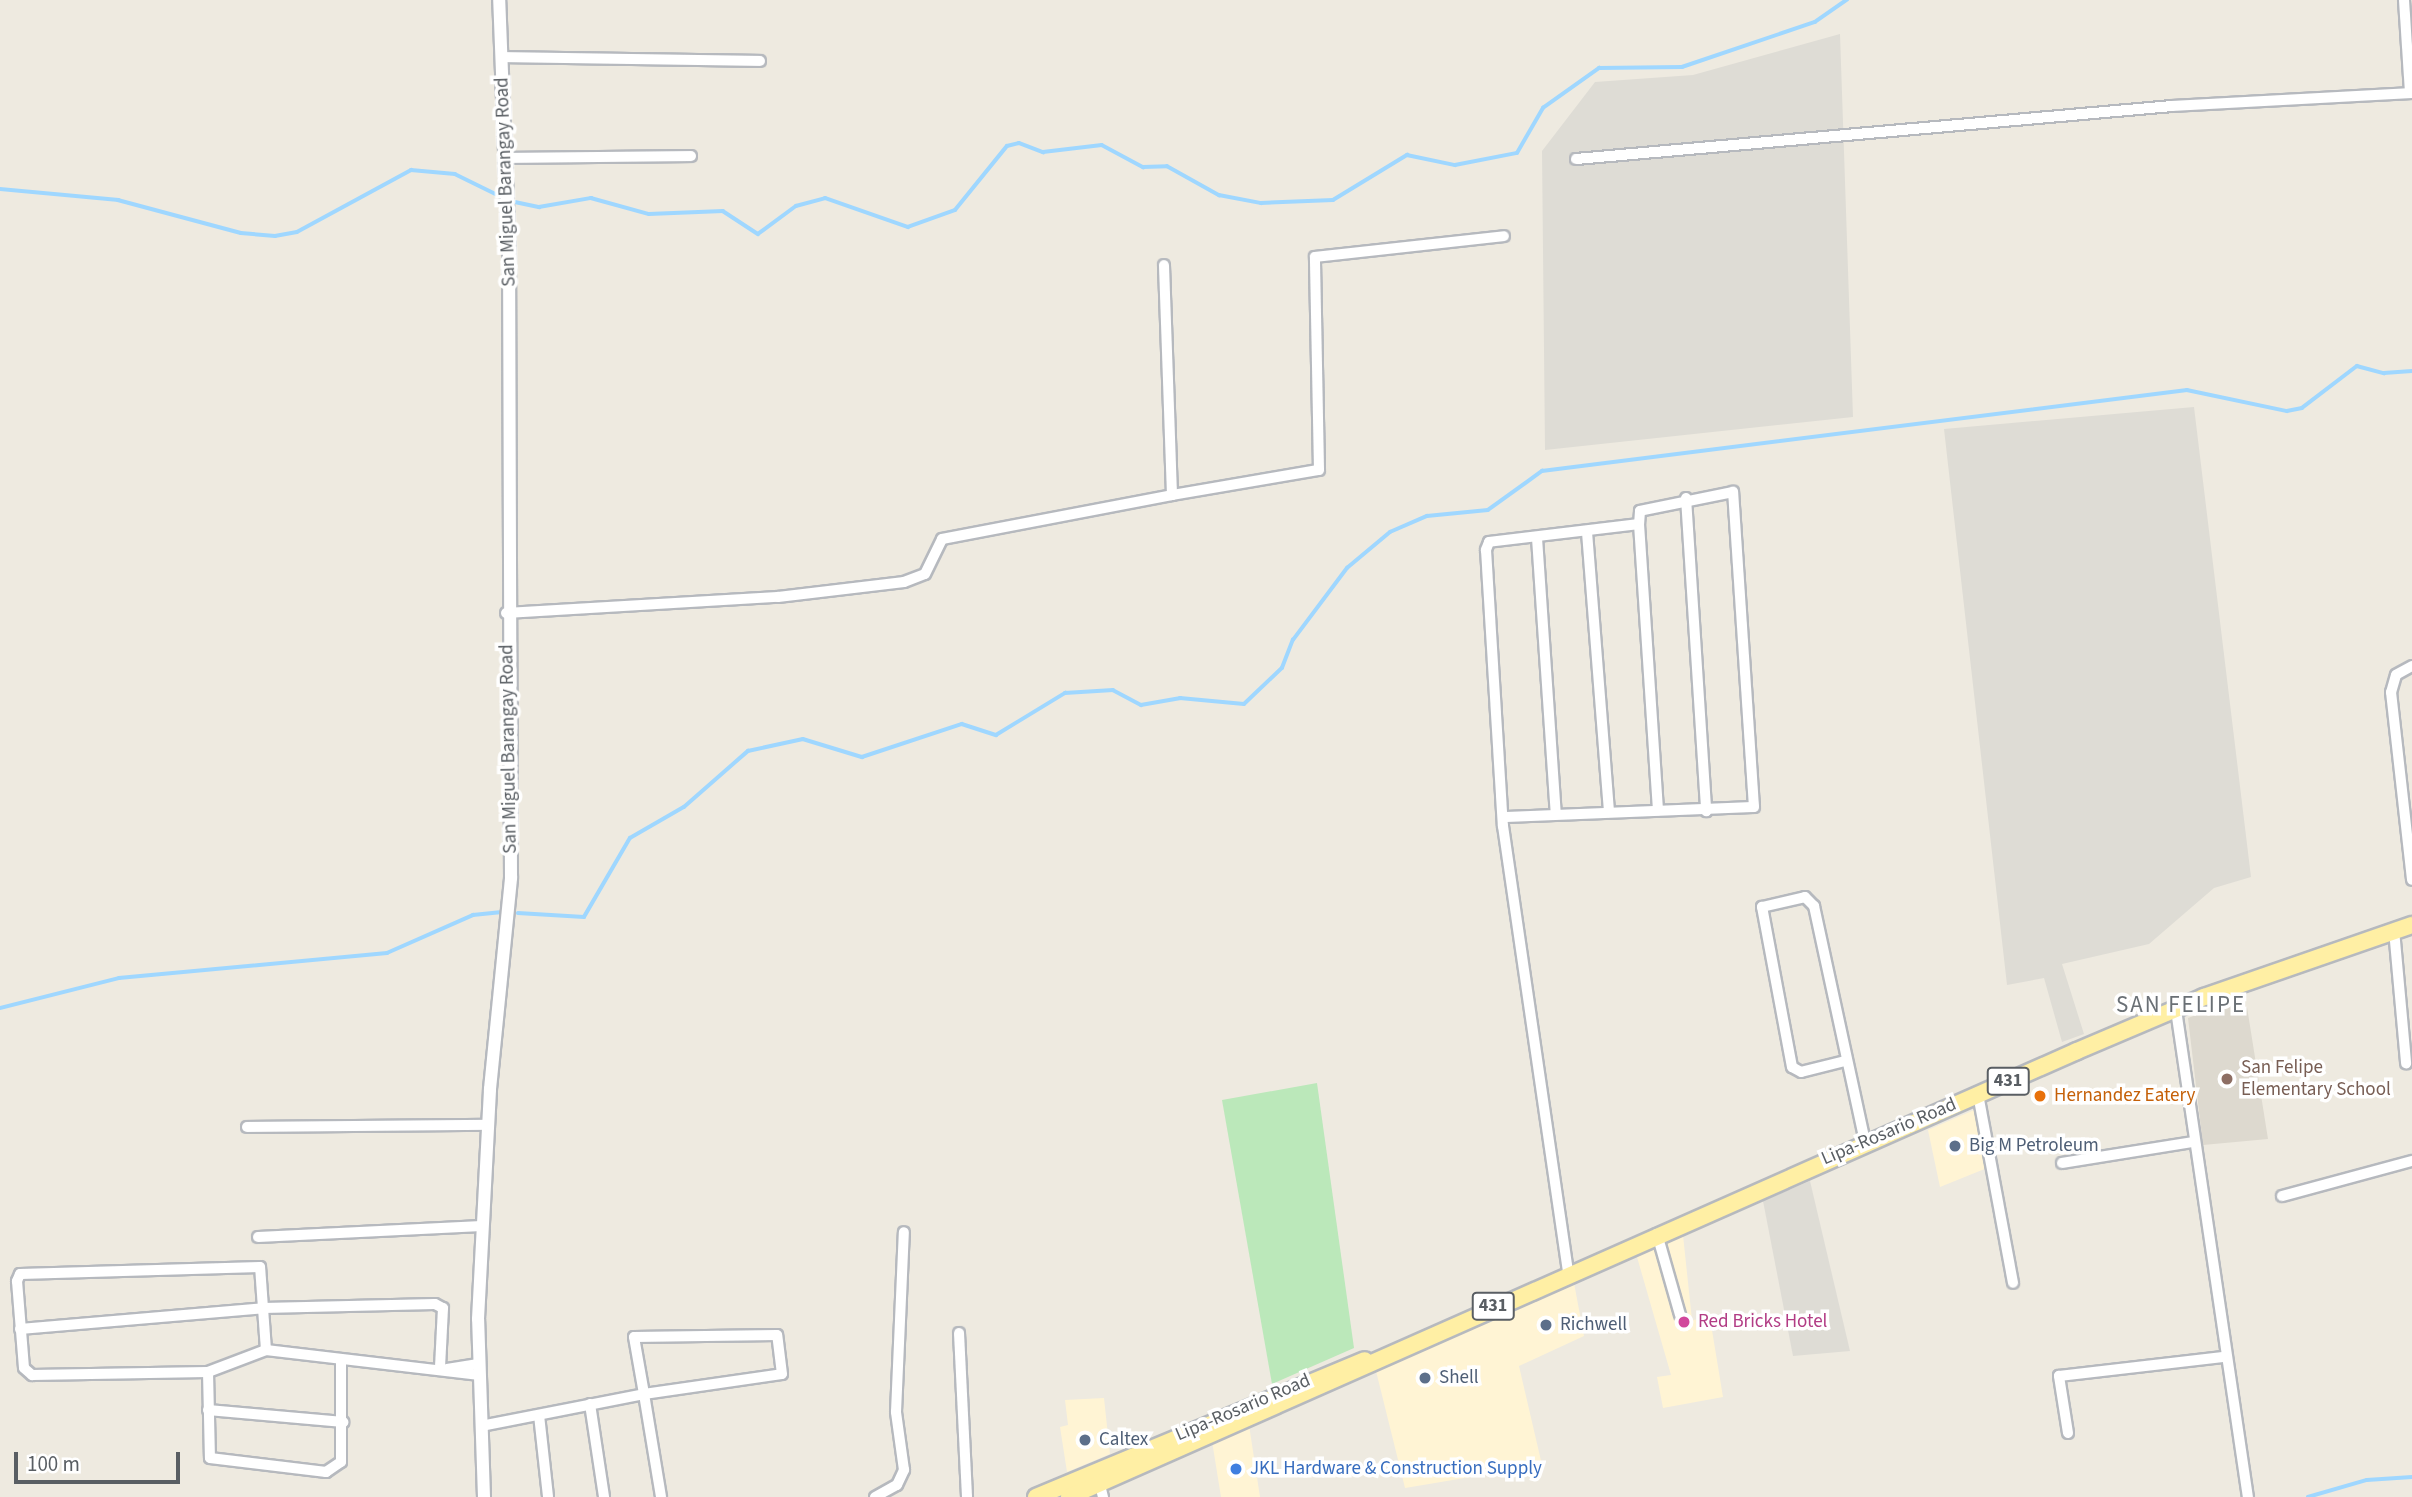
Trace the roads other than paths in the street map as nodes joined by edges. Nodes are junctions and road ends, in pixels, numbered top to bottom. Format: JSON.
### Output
{"nodes":[{"id":1,"x":499,"y":0,"type":"edge"},
{"id":2,"x":2404,"y":0,"type":"edge"},
{"id":3,"x":503,"y":57,"type":"junction"},
{"id":4,"x":760,"y":61,"type":"dead end"},
{"id":5,"x":2411,"y":93,"type":"edge"},
{"id":6,"x":691,"y":156,"type":"dead end"},
{"id":7,"x":506,"y":158,"type":"junction"},
{"id":8,"x":1576,"y":159,"type":"dead end"},
{"id":9,"x":1504,"y":236,"type":"dead end"},
{"id":10,"x":1164,"y":265,"type":"dead end"},
{"id":11,"x":1172,"y":495,"type":"junction"},
{"id":12,"x":1686,"y":498,"type":"junction"},
{"id":13,"x":1639,"y":524,"type":"junction"},
{"id":14,"x":1587,"y":532,"type":"junction"},
{"id":15,"x":1536,"y":538,"type":"junction"},
{"id":16,"x":506,"y":613,"type":"junction"},
{"id":17,"x":2412,"y":666,"type":"edge"},
{"id":18,"x":1658,"y":810,"type":"junction"},
{"id":19,"x":1706,"y":811,"type":"junction"},
{"id":20,"x":1608,"y":812,"type":"junction"},
{"id":21,"x":1556,"y":814,"type":"junction"},
{"id":22,"x":1505,"y":817,"type":"junction"},
{"id":23,"x":2412,"y":880,"type":"edge"},
{"id":24,"x":2412,"y":925,"type":"edge"},
{"id":25,"x":2394,"y":930,"type":"junction"},
{"id":26,"x":2176,"y":1010,"type":"junction"},
{"id":27,"x":1845,"y":1061,"type":"junction"},
{"id":28,"x":2406,"y":1063,"type":"dead end"},
{"id":29,"x":1978,"y":1094,"type":"junction"},
{"id":30,"x":488,"y":1125,"type":"junction"},
{"id":31,"x":247,"y":1126,"type":"dead end"},
{"id":32,"x":1865,"y":1142,"type":"junction"},
{"id":33,"x":2193,"y":1142,"type":"junction"},
{"id":34,"x":2412,"y":1161,"type":"edge"},
{"id":35,"x":2062,"y":1163,"type":"dead end"},
{"id":36,"x":2282,"y":1196,"type":"dead end"},
{"id":37,"x":482,"y":1226,"type":"junction"},
{"id":38,"x":904,"y":1232,"type":"dead end"},
{"id":39,"x":1657,"y":1234,"type":"junction"},
{"id":40,"x":258,"y":1237,"type":"dead end"},
{"id":41,"x":1568,"y":1272,"type":"junction"},
{"id":42,"x":2013,"y":1283,"type":"dead end"},
{"id":43,"x":263,"y":1308,"type":"junction"},
{"id":44,"x":1679,"y":1315,"type":"dead end"},
{"id":45,"x":20,"y":1329,"type":"junction"},
{"id":46,"x":959,"y":1333,"type":"dead end"},
{"id":47,"x":266,"y":1350,"type":"junction"},
{"id":48,"x":2223,"y":1357,"type":"junction"},
{"id":49,"x":341,"y":1360,"type":"junction"},
{"id":50,"x":443,"y":1368,"type":"junction"},
{"id":51,"x":478,"y":1370,"type":"junction"},
{"id":52,"x":208,"y":1372,"type":"junction"},
{"id":53,"x":644,"y":1394,"type":"junction"},
{"id":54,"x":590,"y":1404,"type":"junction"},
{"id":55,"x":208,"y":1410,"type":"junction"},
{"id":56,"x":539,"y":1415,"type":"junction"},
{"id":57,"x":343,"y":1422,"type":"junction"},
{"id":58,"x":481,"y":1426,"type":"junction"},
{"id":59,"x":2068,"y":1433,"type":"dead end"},
{"id":60,"x":1099,"y":1484,"type":"edge"},
{"id":61,"x":1061,"y":1494,"type":"edge"},
{"id":62,"x":484,"y":1497,"type":"edge"},
{"id":63,"x":548,"y":1497,"type":"edge"},
{"id":64,"x":604,"y":1497,"type":"edge"},
{"id":65,"x":661,"y":1497,"type":"edge"},
{"id":66,"x":875,"y":1497,"type":"edge"},
{"id":67,"x":967,"y":1497,"type":"edge"},
{"id":68,"x":1036,"y":1497,"type":"edge"},
{"id":69,"x":2248,"y":1497,"type":"edge"}],
"edges":[{"from":1,"to":3,"type":"street","name":"San Miguel Barangay Road"},
{"from":2,"to":5,"type":"street"},
{"from":3,"to":4,"type":"street"},
{"from":3,"to":7,"type":"street","name":"San Miguel Barangay Road"},
{"from":5,"to":8,"type":"street"},
{"from":6,"to":7,"type":"street"},
{"from":7,"to":16,"type":"street","name":"San Miguel Barangay Road"},
{"from":9,"to":11,"type":"street"},
{"from":10,"to":11,"type":"street"},
{"from":11,"to":16,"type":"street"},
{"from":12,"to":13,"type":"street"},
{"from":12,"to":19,"type":"street"},
{"from":12,"to":19,"type":"street"},
{"from":13,"to":14,"type":"street"},
{"from":13,"to":18,"type":"street"},
{"from":14,"to":15,"type":"street"},
{"from":14,"to":20,"type":"street"},
{"from":15,"to":21,"type":"street"},
{"from":15,"to":22,"type":"street"},
{"from":16,"to":30,"type":"street","name":"San Miguel Barangay Road"},
{"from":17,"to":23,"type":"street"},
{"from":18,"to":19,"type":"street"},
{"from":18,"to":20,"type":"street"},
{"from":20,"to":21,"type":"street"},
{"from":21,"to":22,"type":"street"},
{"from":22,"to":41,"type":"street"},
{"from":24,"to":25,"type":"main road","name":"Lipa-Rosario Road","number":"431"},
{"from":25,"to":26,"type":"main road","name":"Lipa-Rosario Road","number":"431"},
{"from":25,"to":28,"type":"street"},
{"from":26,"to":29,"type":"main road","name":"Lipa-Rosario Road","number":"431"},
{"from":26,"to":33,"type":"street"},
{"from":27,"to":27,"type":"street"},
{"from":27,"to":32,"type":"street"},
{"from":29,"to":32,"type":"main road","name":"Lipa-Rosario Road","number":"431"},
{"from":29,"to":42,"type":"street"},
{"from":30,"to":31,"type":"street"},
{"from":30,"to":37,"type":"street","name":"San Miguel Barangay Road"},
{"from":32,"to":39,"type":"main road","name":"Lipa-Rosario Road","number":"431"},
{"from":33,"to":35,"type":"street"},
{"from":33,"to":48,"type":"street"},
{"from":34,"to":36,"type":"street"},
{"from":37,"to":40,"type":"street"},
{"from":37,"to":51,"type":"street","name":"San Miguel Barangay Road"},
{"from":38,"to":66,"type":"street"},
{"from":39,"to":41,"type":"main road","name":"Lipa-Rosario Road","number":"431"},
{"from":39,"to":44,"type":"street"},
{"from":41,"to":60,"type":"main road","name":"Lipa-Rosario Road","number":"431"},
{"from":43,"to":45,"type":"street"},
{"from":43,"to":45,"type":"street"},
{"from":43,"to":47,"type":"street"},
{"from":43,"to":50,"type":"street"},
{"from":45,"to":52,"type":"street"},
{"from":46,"to":67,"type":"street"},
{"from":47,"to":49,"type":"street"},
{"from":47,"to":52,"type":"street"},
{"from":48,"to":59,"type":"street"},
{"from":48,"to":69,"type":"street"},
{"from":49,"to":50,"type":"street"},
{"from":49,"to":57,"type":"street"},
{"from":50,"to":51,"type":"street"},
{"from":51,"to":58,"type":"street","name":"San Miguel Barangay Road"},
{"from":52,"to":55,"type":"street"},
{"from":53,"to":53,"type":"street"},
{"from":53,"to":54,"type":"street"},
{"from":53,"to":65,"type":"street"},
{"from":54,"to":56,"type":"street"},
{"from":54,"to":64,"type":"street"},
{"from":55,"to":57,"type":"street"},
{"from":55,"to":57,"type":"street"},
{"from":56,"to":58,"type":"street"},
{"from":56,"to":63,"type":"street"},
{"from":58,"to":62,"type":"street","name":"San Miguel Barangay Road"},
{"from":60,"to":61,"type":"main road","name":"Lipa-Rosario Road"},
{"from":61,"to":68,"type":"main road","name":"Lipa-Rosario Road"}]}
